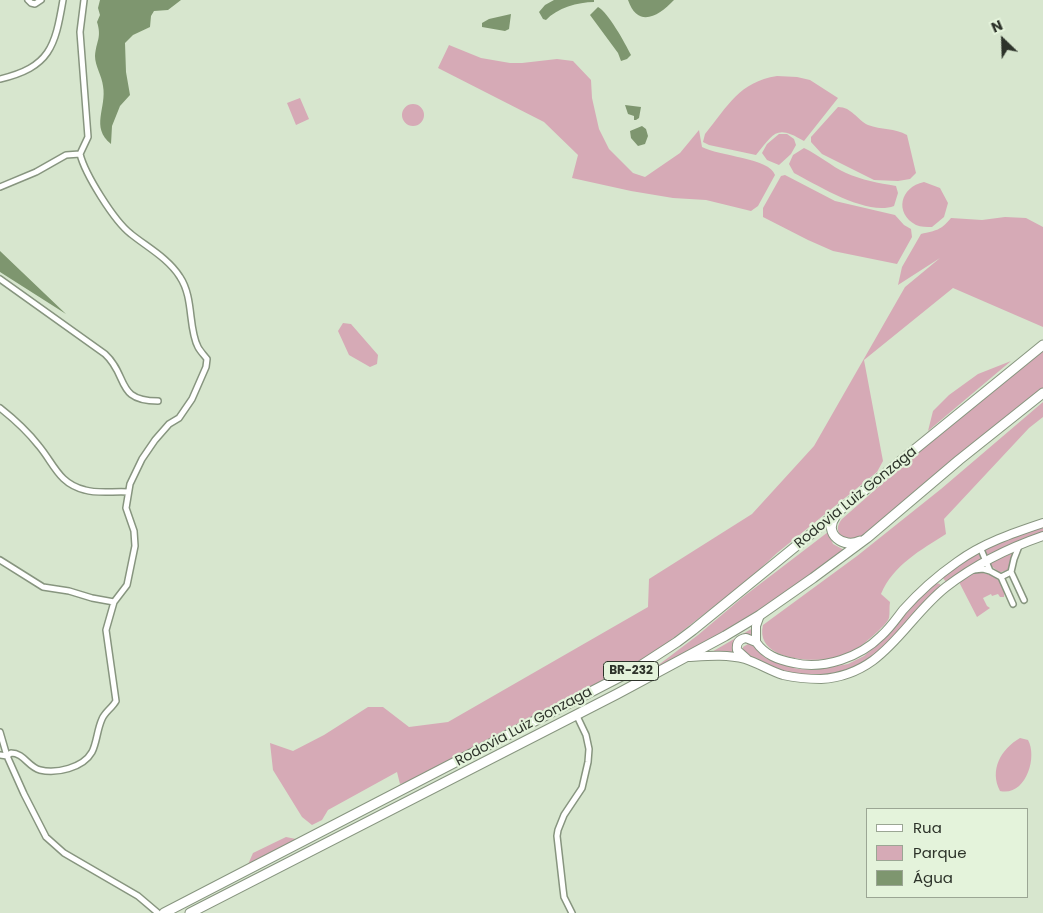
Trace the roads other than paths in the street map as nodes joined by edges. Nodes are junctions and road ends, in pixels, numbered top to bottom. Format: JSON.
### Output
{"nodes":[{"id":1,"x":28,"y":0,"type":"edge"},
{"id":2,"x":41,"y":0,"type":"edge"},
{"id":3,"x":63,"y":0,"type":"edge"},
{"id":4,"x":84,"y":0,"type":"edge"},
{"id":5,"x":0,"y":79,"type":"edge"},
{"id":6,"x":80,"y":154,"type":"junction"},
{"id":7,"x":0,"y":187,"type":"edge"},
{"id":8,"x":0,"y":279,"type":"edge"},
{"id":9,"x":1043,"y":346,"type":"edge"},
{"id":10,"x":1043,"y":394,"type":"edge"},
{"id":11,"x":158,"y":401,"type":"dead end"},
{"id":12,"x":0,"y":408,"type":"edge"},
{"id":13,"x":128,"y":492,"type":"junction"},
{"id":14,"x":844,"y":508,"type":"junction"},
{"id":15,"x":1043,"y":523,"type":"edge"},
{"id":16,"x":1043,"y":536,"type":"edge"},
{"id":17,"x":867,"y":538,"type":"junction"},
{"id":18,"x":1019,"y":544,"type":"junction"},
{"id":19,"x":980,"y":548,"type":"junction"},
{"id":20,"x":0,"y":560,"type":"edge"},
{"id":21,"x":986,"y":560,"type":"junction"},
{"id":22,"x":990,"y":571,"type":"junction"},
{"id":23,"x":966,"y":572,"type":"junction"},
{"id":24,"x":1012,"y":572,"type":"junction"},
{"id":25,"x":938,"y":577,"type":"junction"},
{"id":26,"x":1001,"y":577,"type":"junction"},
{"id":27,"x":945,"y":588,"type":"junction"},
{"id":28,"x":1021,"y":593,"type":"junction"},
{"id":29,"x":1010,"y":598,"type":"junction"},
{"id":30,"x":1024,"y":600,"type":"dead end"},
{"id":31,"x":114,"y":602,"type":"junction"},
{"id":32,"x":1013,"y":604,"type":"dead end"},
{"id":33,"x":760,"y":615,"type":"junction"},
{"id":34,"x":756,"y":642,"type":"junction"},
{"id":35,"x":688,"y":657,"type":"junction"},
{"id":36,"x":748,"y":661,"type":"junction"},
{"id":37,"x":576,"y":714,"type":"junction"},
{"id":38,"x":0,"y":732,"type":"edge"},
{"id":39,"x":0,"y":754,"type":"edge"},
{"id":40,"x":7,"y":756,"type":"junction"},
{"id":41,"x":158,"y":913,"type":"edge"},
{"id":42,"x":164,"y":913,"type":"edge"},
{"id":43,"x":190,"y":913,"type":"edge"},
{"id":44,"x":572,"y":913,"type":"edge"}],
"edges":[{"from":1,"to":2,"type":"street"},
{"from":3,"to":5,"type":"street"},
{"from":4,"to":6,"type":"street"},
{"from":6,"to":7,"type":"street"},
{"from":6,"to":13,"type":"street"},
{"from":8,"to":11,"type":"street"},
{"from":9,"to":14,"type":"highway","name":"Rodovia Luiz Gonzaga","number":"BR-232"},
{"from":10,"to":17,"type":"highway","name":"Rodovia Luiz Gonzaga","number":"BR-232"},
{"from":12,"to":13,"type":"street"},
{"from":13,"to":31,"type":"street"},
{"from":14,"to":17,"type":"highway"},
{"from":14,"to":42,"type":"highway","name":"Rodovia Luiz Gonzaga","number":"BR-232"},
{"from":15,"to":19,"type":"main road"},
{"from":16,"to":18,"type":"main road"},
{"from":17,"to":33,"type":"highway","name":"Rodovia Luiz Gonzaga","number":"BR-232"},
{"from":18,"to":21,"type":"main road"},
{"from":18,"to":24,"type":"street"},
{"from":19,"to":21,"type":"street"},
{"from":19,"to":25,"type":"main road"},
{"from":20,"to":31,"type":"street"},
{"from":21,"to":22,"type":"street"},
{"from":21,"to":23,"type":"main road"},
{"from":22,"to":23,"type":"street"},
{"from":22,"to":26,"type":"street"},
{"from":23,"to":27,"type":"main road"},
{"from":24,"to":26,"type":"street"},
{"from":24,"to":28,"type":"street"},
{"from":25,"to":27,"type":"street"},
{"from":25,"to":34,"type":"main road"},
{"from":26,"to":29,"type":"street"},
{"from":27,"to":36,"type":"main road"},
{"from":28,"to":29,"type":"street"},
{"from":28,"to":30,"type":"street"},
{"from":29,"to":32,"type":"street"},
{"from":31,"to":40,"type":"street"},
{"from":33,"to":34,"type":"main road"},
{"from":33,"to":35,"type":"highway","name":"Rodovia Luiz Gonzaga","number":"BR-232"},
{"from":34,"to":36,"type":"main road"},
{"from":35,"to":36,"type":"main road"},
{"from":35,"to":37,"type":"highway","name":"Rodovia Luiz Gonzaga","number":"BR-232"},
{"from":37,"to":43,"type":"highway","name":"Rodovia Luiz Gonzaga","number":"BR-232"},
{"from":37,"to":44,"type":"street"},
{"from":38,"to":40,"type":"street"},
{"from":39,"to":40,"type":"street"},
{"from":40,"to":41,"type":"street"}]}
